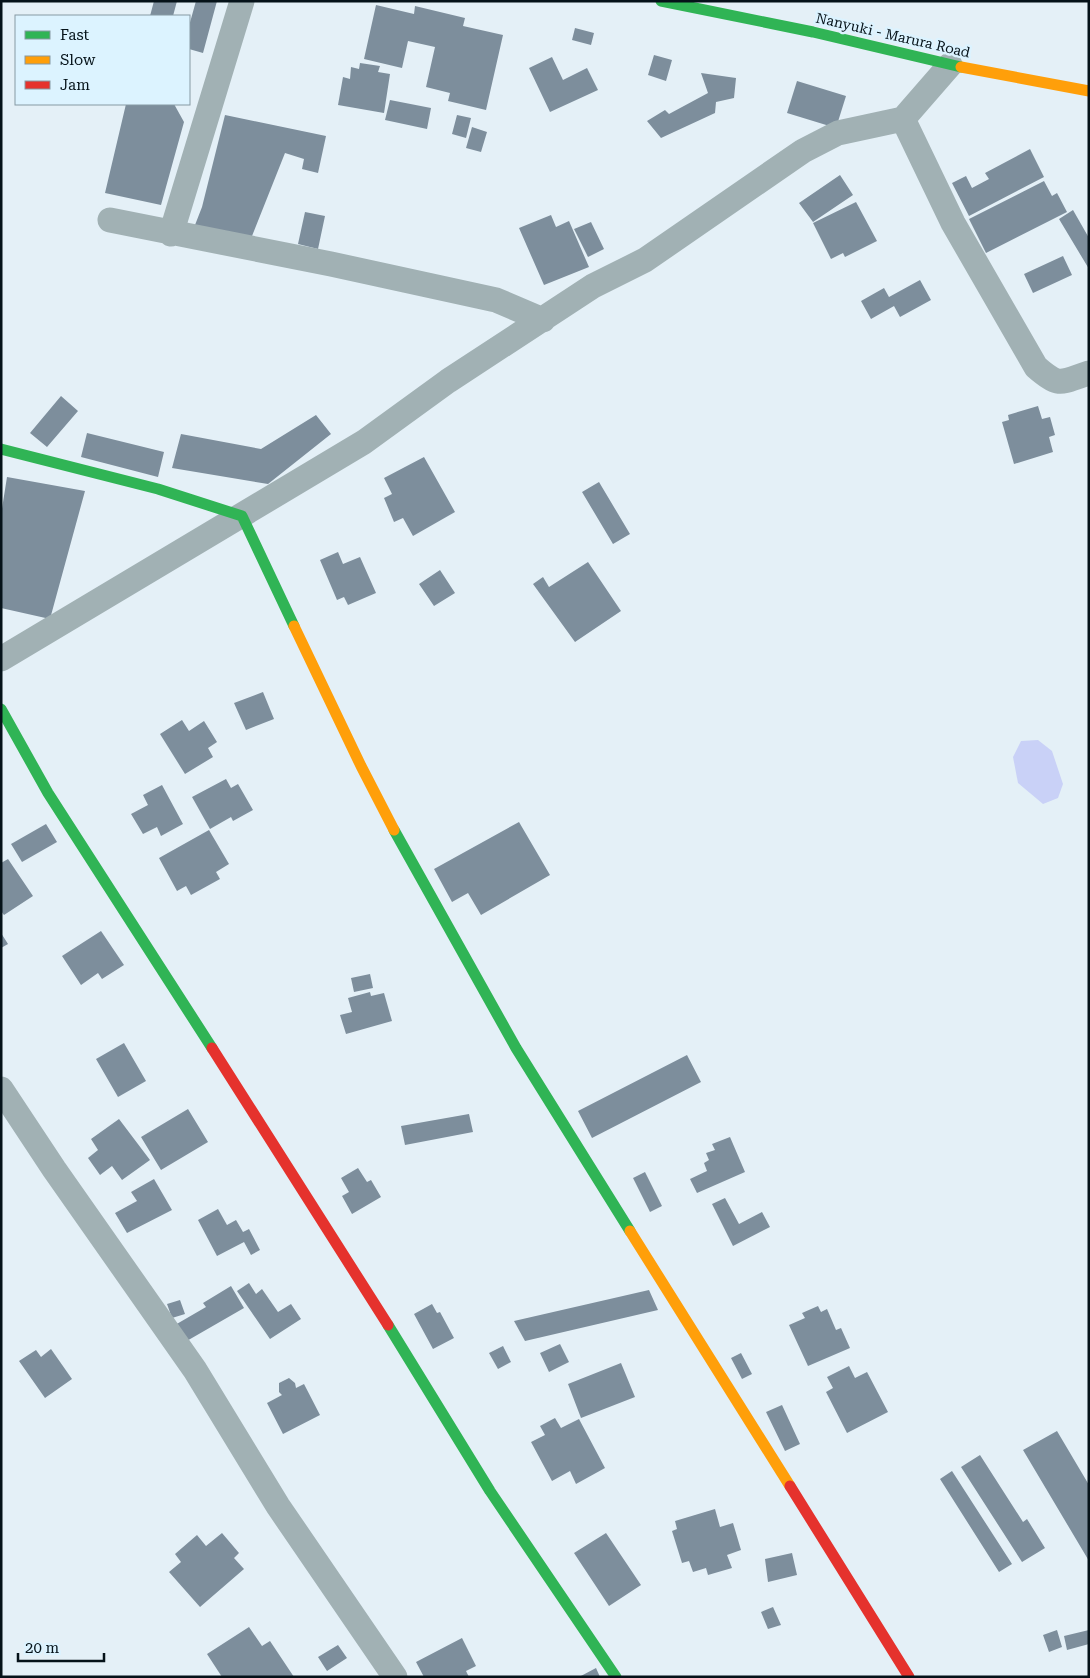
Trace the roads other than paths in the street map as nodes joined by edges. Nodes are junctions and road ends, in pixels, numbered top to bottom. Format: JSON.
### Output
{"nodes":[{"id":1,"x":242,"y":1,"type":"edge"},
{"id":2,"x":661,"y":1,"type":"edge"},
{"id":3,"x":950,"y":65,"type":"junction"},
{"id":4,"x":1089,"y":91,"type":"edge"},
{"id":5,"x":903,"y":118,"type":"junction"},
{"id":6,"x":110,"y":220,"type":"dead end"},
{"id":7,"x":171,"y":234,"type":"junction"},
{"id":8,"x":543,"y":320,"type":"junction"},
{"id":9,"x":1089,"y":374,"type":"edge"},
{"id":10,"x":1,"y":448,"type":"edge"},
{"id":11,"x":242,"y":516,"type":"junction"},
{"id":12,"x":1,"y":659,"type":"edge"},
{"id":13,"x":1,"y":709,"type":"edge"},
{"id":14,"x":1,"y":1089,"type":"edge"},
{"id":15,"x":395,"y":1677,"type":"edge"},
{"id":16,"x":616,"y":1677,"type":"edge"},
{"id":17,"x":909,"y":1677,"type":"edge"}],
"edges":[{"from":1,"to":7,"type":"street"},
{"from":2,"to":3,"type":"street","name":"Nanyuki - Marura Road"},
{"from":3,"to":4,"type":"street","name":"Nanyuki - Marura Road"},
{"from":3,"to":5,"type":"street"},
{"from":5,"to":8,"type":"street"},
{"from":5,"to":9,"type":"street"},
{"from":6,"to":7,"type":"street"},
{"from":7,"to":8,"type":"street"},
{"from":8,"to":11,"type":"street"},
{"from":10,"to":11,"type":"street"},
{"from":11,"to":12,"type":"street"},
{"from":11,"to":17,"type":"street"},
{"from":13,"to":16,"type":"street"},
{"from":14,"to":15,"type":"street"}]}
